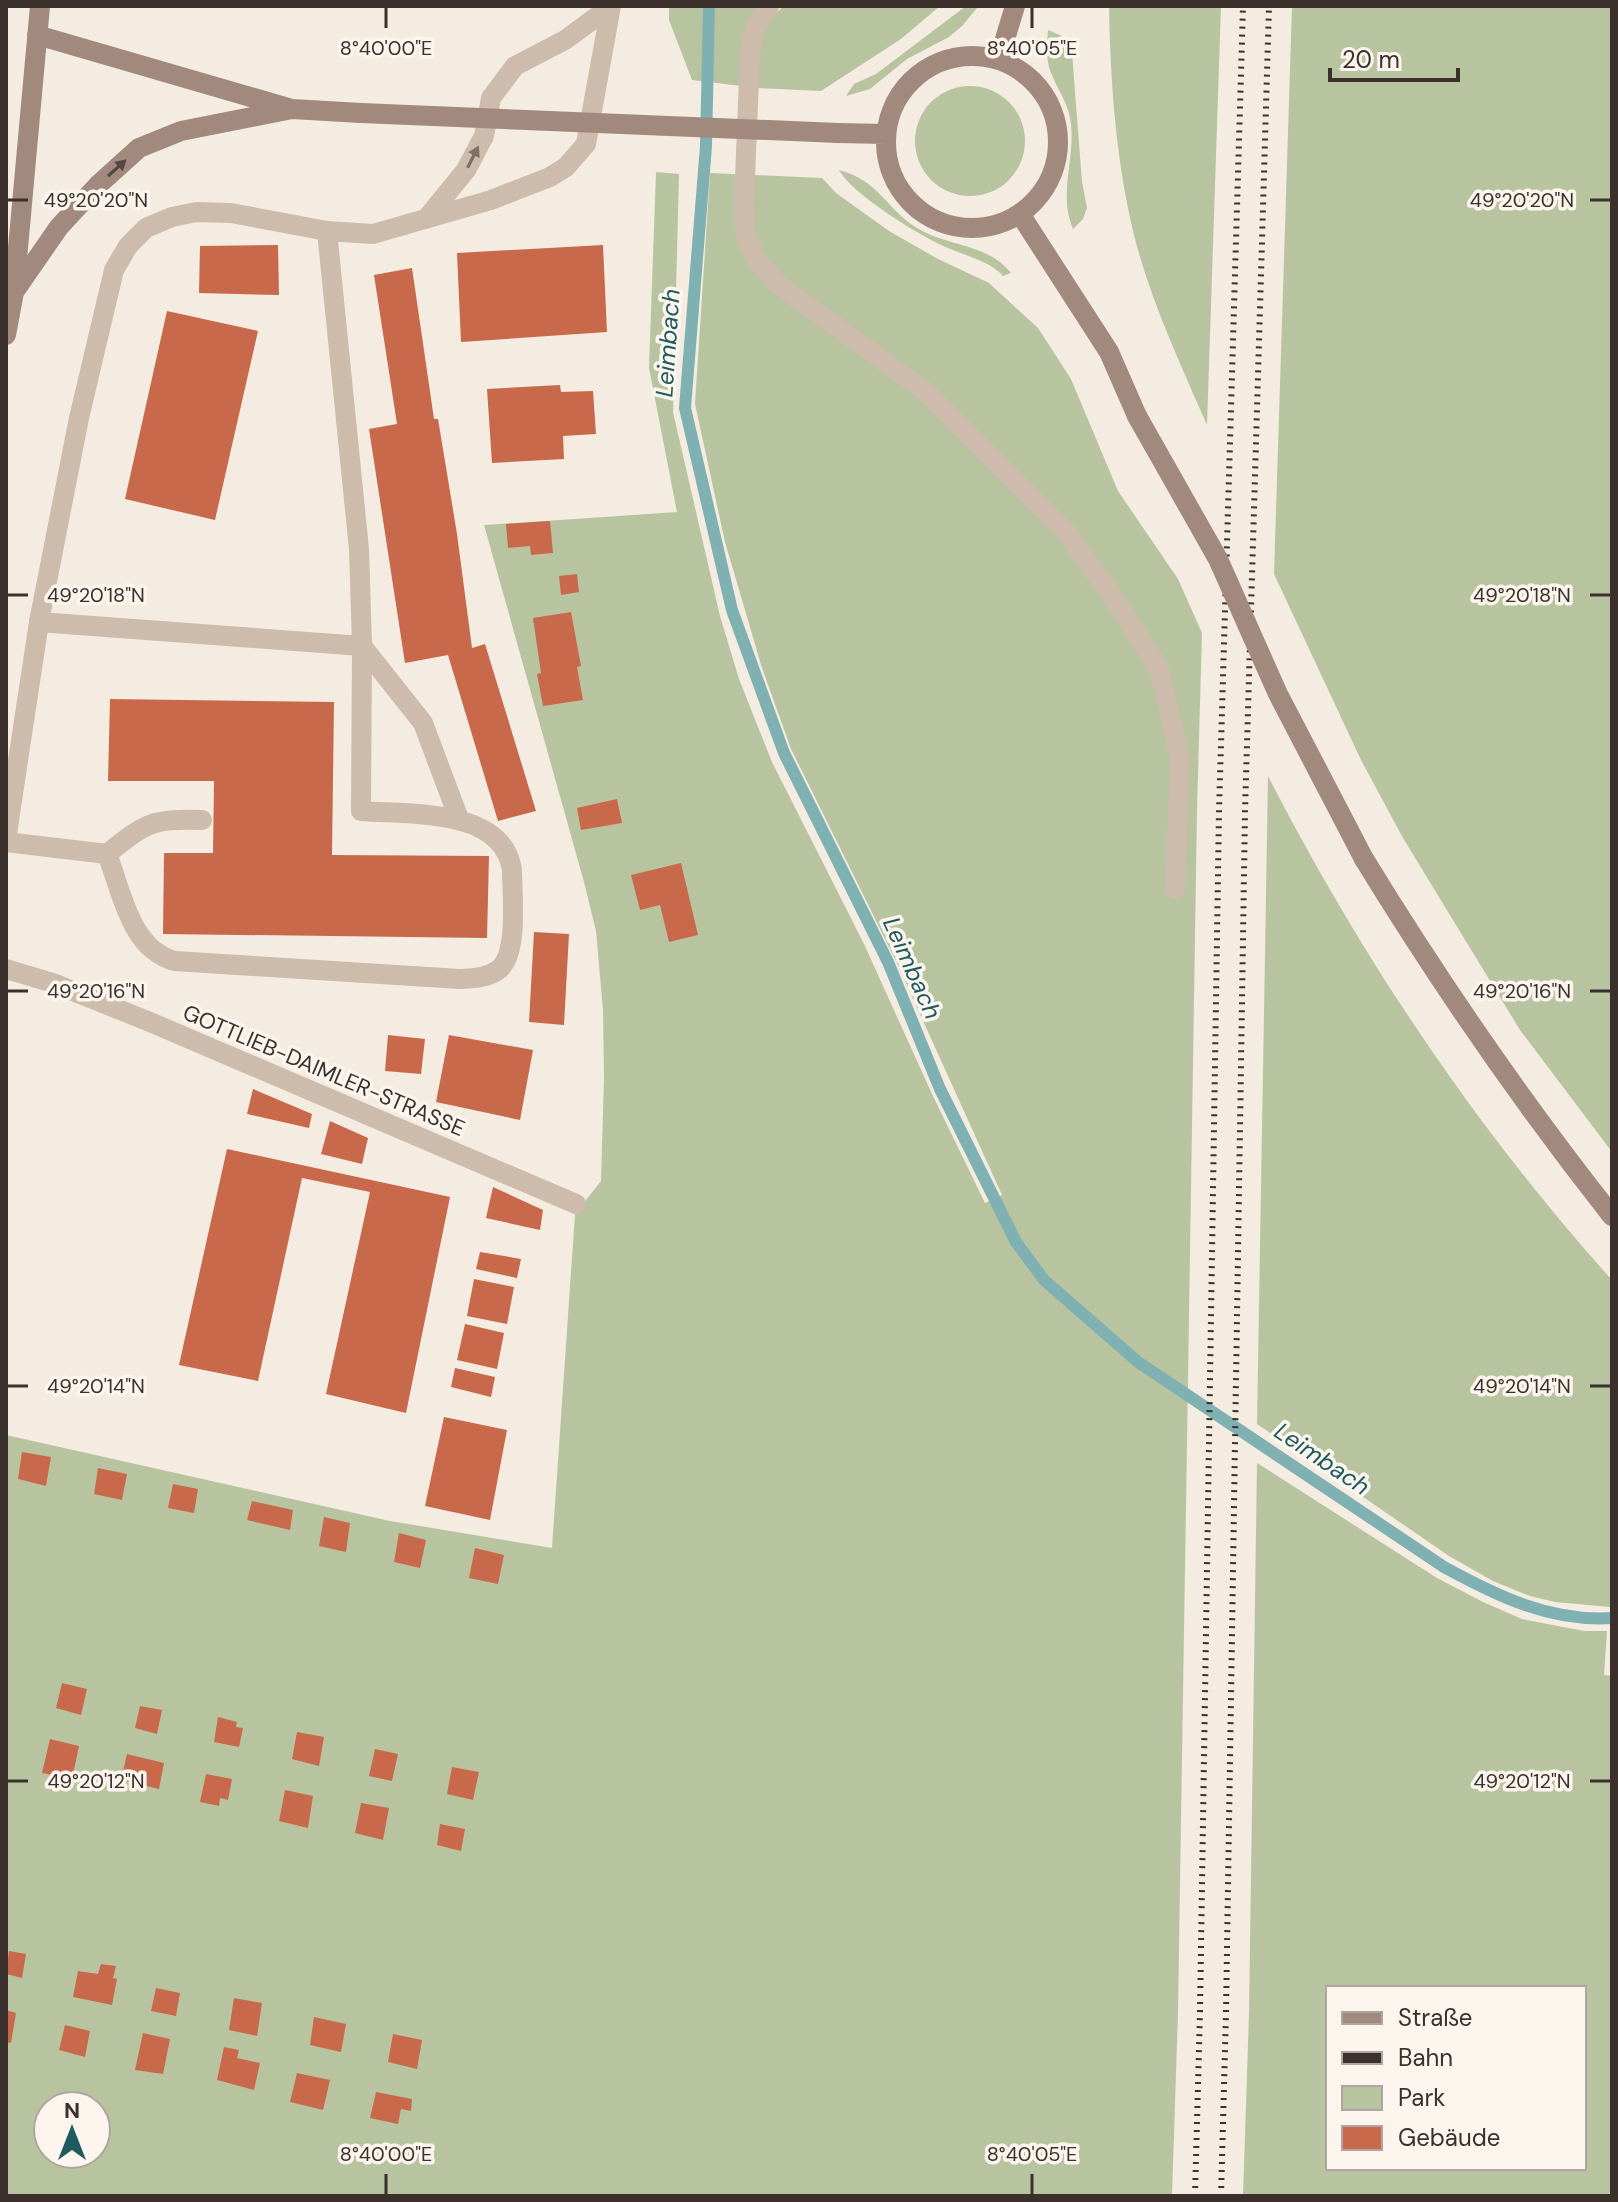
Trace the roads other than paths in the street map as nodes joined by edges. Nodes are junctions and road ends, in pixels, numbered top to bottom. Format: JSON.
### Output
{"nodes":[{"id":1,"x":40,"y":6,"type":"edge"},
{"id":2,"x":610,"y":6,"type":"edge"},
{"id":3,"x":769,"y":6,"type":"edge"},
{"id":4,"x":1015,"y":6,"type":"edge"},
{"id":5,"x":37,"y":35,"type":"junction"},
{"id":6,"x":999,"y":59,"type":"junction"},
{"id":7,"x":292,"y":109,"type":"junction"},
{"id":8,"x":886,"y":134,"type":"junction"},
{"id":9,"x":1020,"y":214,"type":"junction"},
{"id":10,"x":426,"y":219,"type":"junction"},
{"id":11,"x":327,"y":231,"type":"junction"},
{"id":12,"x":14,"y":292,"type":"junction"},
{"id":13,"x":6,"y":335,"type":"edge"},
{"id":14,"x":39,"y":622,"type":"junction"},
{"id":15,"x":362,"y":646,"type":"junction"},
{"id":16,"x":459,"y":819,"type":"junction"},
{"id":17,"x":202,"y":820,"type":"dead end"},
{"id":18,"x":6,"y":841,"type":"edge"},
{"id":19,"x":107,"y":854,"type":"junction"},
{"id":20,"x":1175,"y":889,"type":"dead end"},
{"id":21,"x":6,"y":969,"type":"edge"},
{"id":22,"x":576,"y":1204,"type":"dead end"},
{"id":23,"x":1612,"y":1216,"type":"edge"}],
"edges":[{"from":1,"to":5,"type":"street"},
{"from":10,"to":2,"type":"street","one_way":true},
{"from":2,"to":10,"type":"street"},
{"from":3,"to":20,"type":"street"},
{"from":4,"to":6,"type":"street"},
{"from":5,"to":7,"type":"street"},
{"from":5,"to":12,"type":"street"},
{"from":6,"to":8,"type":"street"},
{"from":6,"to":9,"type":"street"},
{"from":7,"to":8,"type":"street","bridge":true},
{"from":12,"to":7,"type":"street","one_way":true},
{"from":8,"to":9,"type":"street"},
{"from":9,"to":23,"type":"street","bridge":true},
{"from":10,"to":11,"type":"street"},
{"from":11,"to":14,"type":"street"},
{"from":11,"to":15,"type":"street"},
{"from":12,"to":13,"type":"street"},
{"from":14,"to":15,"type":"street"},
{"from":14,"to":18,"type":"street"},
{"from":15,"to":16,"type":"street"},
{"from":15,"to":16,"type":"street"},
{"from":16,"to":19,"type":"street"},
{"from":17,"to":19,"type":"street"},
{"from":18,"to":19,"type":"street"},
{"from":21,"to":22,"type":"street","name":"GOTTLIEB-DAIMLER-STRASSE"}]}
